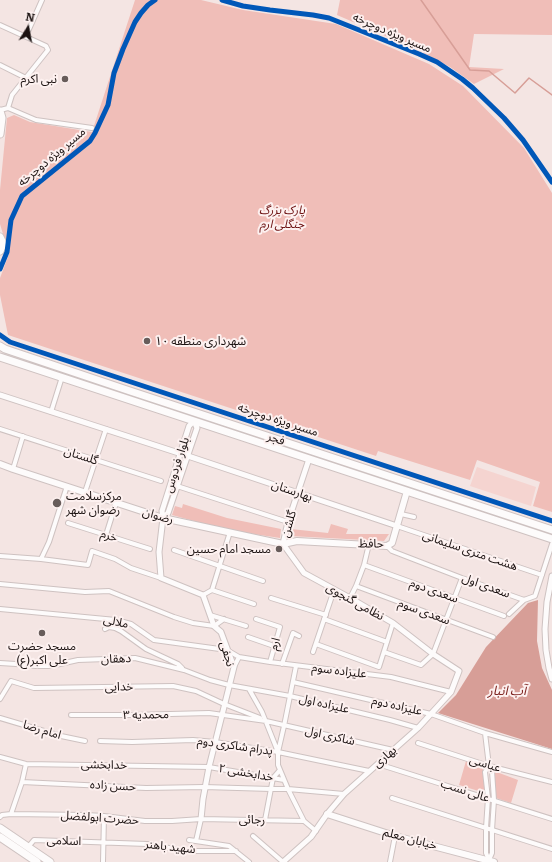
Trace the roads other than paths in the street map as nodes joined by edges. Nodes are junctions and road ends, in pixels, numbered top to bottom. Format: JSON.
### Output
{"nodes":[{"id":1,"x":42,"y":0,"type":"edge"},
{"id":2,"x":0,"y":24,"type":"edge"},
{"id":3,"x":26,"y":36,"type":"junction"},
{"id":4,"x":0,"y":65,"type":"edge"},
{"id":5,"x":26,"y":78,"type":"junction"},
{"id":6,"x":8,"y":108,"type":"junction"},
{"id":7,"x":0,"y":110,"type":"edge"},
{"id":8,"x":92,"y":128,"type":"dead end"},
{"id":9,"x":0,"y":134,"type":"edge"},
{"id":10,"x":0,"y":238,"type":"edge"},
{"id":11,"x":0,"y":251,"type":"edge"},
{"id":12,"x":0,"y":346,"type":"edge"},
{"id":13,"x":0,"y":357,"type":"edge"},
{"id":14,"x":64,"y":369,"type":"junction"},
{"id":15,"x":62,"y":378,"type":"junction"},
{"id":16,"x":0,"y":395,"type":"edge"},
{"id":17,"x":51,"y":412,"type":"junction"},
{"id":18,"x":197,"y":413,"type":"junction"},
{"id":19,"x":194,"y":421,"type":"junction"},
{"id":20,"x":0,"y":429,"type":"edge"},
{"id":21,"x":106,"y":430,"type":"junction"},
{"id":22,"x":23,"y":436,"type":"junction"},
{"id":23,"x":180,"y":453,"type":"junction"},
{"id":24,"x":188,"y":456,"type":"junction"},
{"id":25,"x":309,"y":459,"type":"junction"},
{"id":26,"x":96,"y":461,"type":"junction"},
{"id":27,"x":0,"y":464,"type":"edge"},
{"id":28,"x":13,"y":469,"type":"junction"},
{"id":29,"x":161,"y":482,"type":"dead end"},
{"id":30,"x":410,"y":483,"type":"junction"},
{"id":31,"x":170,"y":484,"type":"junction"},
{"id":32,"x":67,"y":486,"type":"junction"},
{"id":33,"x":177,"y":486,"type":"junction"},
{"id":34,"x":407,"y":491,"type":"junction"},
{"id":35,"x":85,"y":492,"type":"junction"},
{"id":36,"x":298,"y":492,"type":"junction"},
{"id":37,"x":116,"y":503,"type":"junction"},
{"id":38,"x":401,"y":514,"type":"junction"},
{"id":39,"x":414,"y":516,"type":"dead end"},
{"id":40,"x":163,"y":518,"type":"junction"},
{"id":41,"x":68,"y":522,"type":"dead end"},
{"id":42,"x":288,"y":522,"type":"junction"},
{"id":43,"x":397,"y":526,"type":"junction"},
{"id":44,"x":552,"y":530,"type":"edge"},
{"id":45,"x":230,"y":532,"type":"junction"},
{"id":46,"x":106,"y":535,"type":"junction"},
{"id":47,"x":552,"y":539,"type":"edge"},
{"id":48,"x":297,"y":541,"type":"joint"},
{"id":49,"x":283,"y":544,"type":"junction"},
{"id":50,"x":369,"y":544,"type":"junction"},
{"id":51,"x":552,"y":544,"type":"edge"},
{"id":52,"x":387,"y":546,"type":"junction"},
{"id":53,"x":150,"y":549,"type":"dead end"},
{"id":54,"x":174,"y":550,"type":"dead end"},
{"id":55,"x":0,"y":556,"type":"edge"},
{"id":56,"x":41,"y":559,"type":"junction"},
{"id":57,"x":364,"y":565,"type":"junction"},
{"id":58,"x":220,"y":566,"type":"junction"},
{"id":59,"x":542,"y":575,"type":"junction"},
{"id":60,"x":552,"y":576,"type":"edge"},
{"id":61,"x":161,"y":578,"type":"junction"},
{"id":62,"x":462,"y":578,"type":"junction"},
{"id":63,"x":263,"y":581,"type":"dead end"},
{"id":64,"x":0,"y":584,"type":"edge"},
{"id":65,"x":356,"y":586,"type":"junction"},
{"id":66,"x":212,"y":590,"type":"junction"},
{"id":67,"x":334,"y":590,"type":"junction"},
{"id":68,"x":203,"y":595,"type":"junction"},
{"id":69,"x":271,"y":598,"type":"dead end"},
{"id":70,"x":350,"y":598,"type":"junction"},
{"id":71,"x":455,"y":598,"type":"junction"},
{"id":72,"x":524,"y":600,"type":"junction"},
{"id":73,"x":254,"y":604,"type":"dead end"},
{"id":74,"x":0,"y":609,"type":"edge"},
{"id":75,"x":510,"y":614,"type":"dead end"},
{"id":76,"x":210,"y":615,"type":"junction"},
{"id":77,"x":504,"y":616,"type":"dead end"},
{"id":78,"x":325,"y":617,"type":"junction"},
{"id":79,"x":224,"y":619,"type":"junction"},
{"id":80,"x":256,"y":619,"type":"dead end"},
{"id":81,"x":446,"y":620,"type":"junction"},
{"id":82,"x":393,"y":623,"type":"junction"},
{"id":83,"x":214,"y":626,"type":"junction"},
{"id":84,"x":246,"y":626,"type":"dead end"},
{"id":85,"x":105,"y":629,"type":"dead end"},
{"id":86,"x":299,"y":636,"type":"dead end"},
{"id":87,"x":248,"y":637,"type":"dead end"},
{"id":88,"x":493,"y":637,"type":"dead end"},
{"id":89,"x":387,"y":642,"type":"junction"},
{"id":90,"x":316,"y":644,"type":"junction"},
{"id":91,"x":274,"y":646,"type":"junction"},
{"id":92,"x":227,"y":650,"type":"junction"},
{"id":93,"x":313,"y":652,"type":"dead end"},
{"id":94,"x":384,"y":652,"type":"junction"},
{"id":95,"x":433,"y":654,"type":"junction"},
{"id":96,"x":240,"y":656,"type":"junction"},
{"id":97,"x":270,"y":662,"type":"junction"},
{"id":98,"x":0,"y":663,"type":"edge"},
{"id":99,"x":282,"y":664,"type":"junction"},
{"id":100,"x":296,"y":666,"type":"junction"},
{"id":101,"x":234,"y":667,"type":"junction"},
{"id":102,"x":184,"y":670,"type":"junction"},
{"id":103,"x":552,"y":679,"type":"edge"},
{"id":104,"x":293,"y":682,"type":"junction"},
{"id":105,"x":229,"y":685,"type":"junction"},
{"id":106,"x":249,"y":689,"type":"junction"},
{"id":107,"x":451,"y":692,"type":"junction"},
{"id":108,"x":290,"y":696,"type":"junction"},
{"id":109,"x":0,"y":699,"type":"edge"},
{"id":110,"x":224,"y":704,"type":"junction"},
{"id":111,"x":431,"y":714,"type":"junction"},
{"id":112,"x":71,"y":715,"type":"dead end"},
{"id":113,"x":222,"y":715,"type":"junction"},
{"id":114,"x":0,"y":718,"type":"edge"},
{"id":115,"x":266,"y":721,"type":"junction"},
{"id":116,"x":284,"y":726,"type":"junction"},
{"id":117,"x":418,"y":728,"type":"junction"},
{"id":118,"x":484,"y":733,"type":"junction"},
{"id":119,"x":85,"y":741,"type":"dead end"},
{"id":120,"x":100,"y":741,"type":"dead end"},
{"id":121,"x":215,"y":742,"type":"junction"},
{"id":122,"x":418,"y":743,"type":"dead end"},
{"id":123,"x":393,"y":750,"type":"junction"},
{"id":124,"x":278,"y":752,"type":"junction"},
{"id":125,"x":552,"y":752,"type":"edge"},
{"id":126,"x":0,"y":757,"type":"edge"},
{"id":127,"x":26,"y":764,"type":"junction"},
{"id":128,"x":378,"y":764,"type":"junction"},
{"id":129,"x":489,"y":766,"type":"junction"},
{"id":130,"x":209,"y":767,"type":"junction"},
{"id":131,"x":280,"y":770,"type":"junction"},
{"id":132,"x":370,"y":770,"type":"junction"},
{"id":133,"x":273,"y":778,"type":"junction"},
{"id":134,"x":284,"y":780,"type":"junction"},
{"id":135,"x":22,"y":782,"type":"junction"},
{"id":136,"x":552,"y":782,"type":"edge"},
{"id":137,"x":204,"y":787,"type":"junction"},
{"id":138,"x":288,"y":789,"type":"junction"},
{"id":139,"x":271,"y":790,"type":"junction"},
{"id":140,"x":344,"y":794,"type":"junction"},
{"id":141,"x":392,"y":798,"type":"dead end"},
{"id":142,"x":488,"y":798,"type":"junction"},
{"id":143,"x":494,"y":800,"type":"junction"},
{"id":144,"x":11,"y":814,"type":"junction"},
{"id":145,"x":327,"y":814,"type":"junction"},
{"id":146,"x":104,"y":816,"type":"junction"},
{"id":147,"x":0,"y":817,"type":"edge"},
{"id":148,"x":201,"y":818,"type":"junction"},
{"id":149,"x":552,"y":819,"type":"edge"},
{"id":150,"x":265,"y":820,"type":"junction"},
{"id":151,"x":304,"y":821,"type":"junction"},
{"id":152,"x":0,"y":828,"type":"edge"},
{"id":153,"x":486,"y":828,"type":"junction"},
{"id":154,"x":492,"y":830,"type":"junction"},
{"id":155,"x":316,"y":831,"type":"junction"},
{"id":156,"x":253,"y":836,"type":"dead end"},
{"id":157,"x":395,"y":836,"type":"junction"},
{"id":158,"x":0,"y":837,"type":"edge"},
{"id":159,"x":189,"y":840,"type":"dead end"},
{"id":160,"x":196,"y":841,"type":"junction"},
{"id":161,"x":103,"y":842,"type":"junction"},
{"id":162,"x":28,"y":847,"type":"junction"},
{"id":163,"x":552,"y":849,"type":"edge"},
{"id":164,"x":236,"y":851,"type":"junction"},
{"id":165,"x":492,"y":861,"type":"edge"},
{"id":166,"x":36,"y":862,"type":"edge"},
{"id":167,"x":50,"y":862,"type":"edge"},
{"id":168,"x":103,"y":862,"type":"edge"},
{"id":169,"x":250,"y":862,"type":"edge"},
{"id":170,"x":283,"y":862,"type":"edge"},
{"id":171,"x":390,"y":862,"type":"edge"}],
"edges":[{"from":1,"to":3,"type":"street"},
{"from":2,"to":3,"type":"street"},
{"from":3,"to":5,"type":"street"},
{"from":4,"to":5,"type":"street"},
{"from":5,"to":6,"type":"street"},
{"from":6,"to":7,"type":"street"},
{"from":6,"to":8,"type":"street"},
{"from":7,"to":9,"type":"main road"},
{"from":10,"to":11,"type":"main road"},
{"from":12,"to":14,"type":"main road","name":"فجر"},
{"from":13,"to":15,"type":"main road","name":"فجر"},
{"from":14,"to":15,"type":"main road"},
{"from":14,"to":18,"type":"main road","name":"فجر"},
{"from":15,"to":17,"type":"street"},
{"from":15,"to":19,"type":"main road","name":"فجر"},
{"from":16,"to":17,"type":"street"},
{"from":17,"to":21,"type":"street"},
{"from":18,"to":19,"type":"main road"},
{"from":18,"to":30,"type":"main road","name":"فجر"},
{"from":19,"to":23,"type":"street","name":"بلوار فردوس"},
{"from":19,"to":24,"type":"street","name":"بلوار فردوس"},
{"from":19,"to":25,"type":"main road","name":"فجر"},
{"from":20,"to":22,"type":"street","name":"گلستان"},
{"from":21,"to":23,"type":"street"},
{"from":21,"to":26,"type":"street"},
{"from":22,"to":26,"type":"street","name":"گلستان"},
{"from":22,"to":28,"type":"street"},
{"from":23,"to":24,"type":"street","name":"بهارستان"},
{"from":23,"to":31,"type":"street","name":"بلوار فردوس"},
{"from":24,"to":33,"type":"street","name":"بلوار فردوس"},
{"from":24,"to":36,"type":"street","name":"بهارستان"},
{"from":25,"to":34,"type":"main road","name":"فجر"},
{"from":25,"to":36,"type":"street","name":"گلشن"},
{"from":26,"to":29,"type":"street","name":"گلستان"},
{"from":26,"to":35,"type":"street"},
{"from":27,"to":28,"type":"main road","name":"رضوان"},
{"from":28,"to":32,"type":"main road","name":"رضوان"},
{"from":30,"to":34,"type":"main road"},
{"from":30,"to":44,"type":"main road","name":"فجر"},
{"from":31,"to":33,"type":"street"},
{"from":31,"to":40,"type":"street","name":"بلوار فردوس"},
{"from":32,"to":35,"type":"main road","name":"رضوان"},
{"from":32,"to":56,"type":"street"},
{"from":33,"to":40,"type":"street","name":"بلوار فردوس"},
{"from":33,"to":42,"type":"street"},
{"from":34,"to":38,"type":"main road","name":"حافظ"},
{"from":34,"to":47,"type":"main road","name":"فجر"},
{"from":35,"to":37,"type":"main road","name":"رضوان"},
{"from":36,"to":42,"type":"street","name":"گلشن"},
{"from":36,"to":43,"type":"street","name":"بهارستان"},
{"from":37,"to":40,"type":"main road","name":"رضوان"},
{"from":37,"to":46,"type":"street"},
{"from":38,"to":39,"type":"street"},
{"from":38,"to":43,"type":"main road","name":"حافظ"},
{"from":40,"to":45,"type":"main road","name":"رضوان"},
{"from":40,"to":61,"type":"street"},
{"from":41,"to":46,"type":"street","name":"خرم"},
{"from":42,"to":49,"type":"street","name":"گلشن"},
{"from":43,"to":52,"type":"main road","name":"حافظ"},
{"from":43,"to":59,"type":"street","name":"هشت متری سلیمانی"},
{"from":45,"to":49,"type":"main road","name":"رضوان"},
{"from":45,"to":58,"type":"street"},
{"from":46,"to":53,"type":"street","name":"خرم"},
{"from":48,"to":49,"type":"main road","name":"رضوان"},
{"from":48,"to":50,"type":"main road","name":"حافظ"},
{"from":49,"to":67,"type":"street","name":"نظامی گنجوی"},
{"from":50,"to":52,"type":"main road","name":"حافظ"},
{"from":50,"to":57,"type":"street"},
{"from":51,"to":59,"type":"street","name":"سعدی اول"},
{"from":52,"to":62,"type":"street","name":"سعدی اول"},
{"from":54,"to":58,"type":"street"},
{"from":55,"to":56,"type":"street"},
{"from":56,"to":61,"type":"street"},
{"from":57,"to":65,"type":"street"},
{"from":57,"to":71,"type":"street","name":"سعدی دوم"},
{"from":58,"to":63,"type":"street"},
{"from":58,"to":66,"type":"street"},
{"from":59,"to":72,"type":"street","name":"سعدی اول"},
{"from":60,"to":103,"type":"street"},
{"from":61,"to":68,"type":"street"},
{"from":62,"to":71,"type":"street"},
{"from":62,"to":72,"type":"street","name":"سعدی اول"},
{"from":64,"to":83,"type":"street"},
{"from":65,"to":70,"type":"street"},
{"from":65,"to":81,"type":"street","name":"سعدی سوم"},
{"from":66,"to":68,"type":"street"},
{"from":66,"to":73,"type":"street"},
{"from":67,"to":70,"type":"street","name":"نظامی گنجوی"},
{"from":67,"to":78,"type":"street"},
{"from":68,"to":76,"type":"street","name":"نجفی"},
{"from":69,"to":78,"type":"street"},
{"from":70,"to":82,"type":"street","name":"نظامی گنجوی"},
{"from":71,"to":77,"type":"street","name":"سعدی دوم"},
{"from":71,"to":81,"type":"street"},
{"from":72,"to":75,"type":"street"},
{"from":74,"to":92,"type":"street","name":"ملالی"},
{"from":76,"to":79,"type":"street"},
{"from":76,"to":83,"type":"street","name":"نجفی"},
{"from":78,"to":89,"type":"street"},
{"from":78,"to":90,"type":"street"},
{"from":79,"to":83,"type":"street"},
{"from":79,"to":84,"type":"street"},
{"from":80,"to":91,"type":"street","name":"ارم"},
{"from":81,"to":88,"type":"street","name":"سعدی سوم"},
{"from":81,"to":95,"type":"street"},
{"from":82,"to":89,"type":"street"},
{"from":82,"to":95,"type":"street","name":"نظامی گنجوی"},
{"from":83,"to":92,"type":"street","name":"نجفی"},
{"from":85,"to":102,"type":"street"},
{"from":86,"to":99,"type":"street"},
{"from":87,"to":91,"type":"street"},
{"from":89,"to":94,"type":"street"},
{"from":90,"to":93,"type":"street"},
{"from":90,"to":94,"type":"street"},
{"from":91,"to":97,"type":"street","name":"ارم"},
{"from":92,"to":96,"type":"street","name":"علیزاده سوم"},
{"from":92,"to":101,"type":"street","name":"نجفی"},
{"from":94,"to":95,"type":"street"},
{"from":95,"to":107,"type":"street","name":"بهاری"},
{"from":96,"to":97,"type":"street","name":"علیزاده سوم"},
{"from":96,"to":101,"type":"street"},
{"from":97,"to":99,"type":"street","name":"علیزاده سوم"},
{"from":98,"to":102,"type":"street","name":"دهقان"},
{"from":99,"to":100,"type":"street","name":"علیزاده سوم"},
{"from":100,"to":104,"type":"street"},
{"from":100,"to":107,"type":"street","name":"علیزاده سوم"},
{"from":101,"to":105,"type":"street","name":"نجفی"},
{"from":102,"to":105,"type":"street","name":"دهقان"},
{"from":104,"to":108,"type":"street"},
{"from":104,"to":111,"type":"street","name":"علیزاده دوم"},
{"from":105,"to":106,"type":"street","name":"علیزاده اول"},
{"from":105,"to":110,"type":"street","name":"نجفی"},
{"from":106,"to":108,"type":"street","name":"علیزاده اول"},
{"from":106,"to":115,"type":"street"},
{"from":107,"to":111,"type":"street","name":"بهاری"},
{"from":108,"to":116,"type":"street"},
{"from":108,"to":117,"type":"street","name":"علیزاده اول"},
{"from":109,"to":110,"type":"street","name":"خدایی"},
{"from":110,"to":113,"type":"street","name":"نجفی"},
{"from":110,"to":115,"type":"street","name":"خدایی"},
{"from":111,"to":117,"type":"street","name":"بهاری"},
{"from":111,"to":118,"type":"street","name":"علیزاده دوم"},
{"from":112,"to":113,"type":"street","name":"محمدیه ۳"},
{"from":113,"to":115,"type":"street","name":"محمدیه ۳"},
{"from":113,"to":121,"type":"street","name":"نجفی"},
{"from":114,"to":119,"type":"street","name":"امام رضا"},
{"from":115,"to":116,"type":"street","name":"شاکری اول"},
{"from":115,"to":124,"type":"street"},
{"from":116,"to":123,"type":"street","name":"شاکری اول"},
{"from":116,"to":124,"type":"street"},
{"from":117,"to":123,"type":"street","name":"بهاری"},
{"from":118,"to":125,"type":"street","name":"علیزاده دوم"},
{"from":118,"to":129,"type":"street"},
{"from":120,"to":121,"type":"street","name":"پدرام شاکری دوم"},
{"from":121,"to":124,"type":"street","name":"پدرام شاکری دوم"},
{"from":121,"to":130,"type":"street","name":"نجفی"},
{"from":122,"to":129,"type":"street","name":"عباسی"},
{"from":123,"to":128,"type":"street","name":"بهاری"},
{"from":124,"to":131,"type":"street"},
{"from":124,"to":132,"type":"street","name":"پدرام شاکری دوم"},
{"from":126,"to":127,"type":"street","name":"خدابخشی"},
{"from":127,"to":130,"type":"street","name":"خدابخشی"},
{"from":127,"to":135,"type":"street"},
{"from":128,"to":132,"type":"street","name":"بهاری"},
{"from":128,"to":142,"type":"street","name":"عالی نسب"},
{"from":129,"to":136,"type":"street","name":"عباسی"},
{"from":129,"to":142,"type":"street"},
{"from":129,"to":143,"type":"street"},
{"from":130,"to":133,"type":"street","name":"خدابخشی ۲"},
{"from":130,"to":137,"type":"street","name":"نجفی"},
{"from":131,"to":133,"type":"street"},
{"from":131,"to":134,"type":"street"},
{"from":132,"to":140,"type":"street","name":"بهاری"},
{"from":133,"to":134,"type":"street","name":"خدابخشی ۲"},
{"from":133,"to":139,"type":"street"},
{"from":134,"to":138,"type":"street"},
{"from":135,"to":137,"type":"street","name":"حسن زاده"},
{"from":135,"to":144,"type":"street"},
{"from":137,"to":139,"type":"street","name":"حسن زاده"},
{"from":137,"to":148,"type":"street","name":"نجفی"},
{"from":138,"to":139,"type":"street","name":"حسن زاده"},
{"from":138,"to":140,"type":"street","name":"حسن زاده"},
{"from":138,"to":151,"type":"street"},
{"from":139,"to":150,"type":"street"},
{"from":140,"to":145,"type":"street","name":"بهاری"},
{"from":141,"to":153,"type":"street"},
{"from":142,"to":143,"type":"street","name":"عالی نسب"},
{"from":142,"to":153,"type":"street"},
{"from":143,"to":149,"type":"street","name":"عالی نسب"},
{"from":143,"to":154,"type":"street"},
{"from":144,"to":146,"type":"street","name":"حضرت ابولفضل"},
{"from":144,"to":147,"type":"street","name":"حضرت ابولفضل"},
{"from":145,"to":155,"type":"street","name":"بهاری"},
{"from":145,"to":157,"type":"main road","name":"خیابان معلم"},
{"from":146,"to":148,"type":"street","name":"حضرت ابولفضل"},
{"from":146,"to":161,"type":"street"},
{"from":148,"to":150,"type":"street","name":"رجائی"},
{"from":148,"to":160,"type":"street"},
{"from":150,"to":151,"type":"street","name":"رجائی"},
{"from":151,"to":155,"type":"street"},
{"from":152,"to":162,"type":"main road"},
{"from":153,"to":154,"type":"street"},
{"from":153,"to":165,"type":"street"},
{"from":154,"to":163,"type":"street"},
{"from":154,"to":165,"type":"street"},
{"from":155,"to":170,"type":"street","name":"بهاری"},
{"from":156,"to":170,"type":"street"},
{"from":157,"to":165,"type":"main road","name":"خیابان معلم"},
{"from":157,"to":171,"type":"street"},
{"from":158,"to":166,"type":"main road"},
{"from":159,"to":160,"type":"street"},
{"from":160,"to":164,"type":"street"},
{"from":161,"to":162,"type":"street","name":"اسلامی"},
{"from":161,"to":164,"type":"street","name":"شهید باهنر"},
{"from":161,"to":168,"type":"street"},
{"from":162,"to":167,"type":"main road"},
{"from":164,"to":169,"type":"street"}]}
